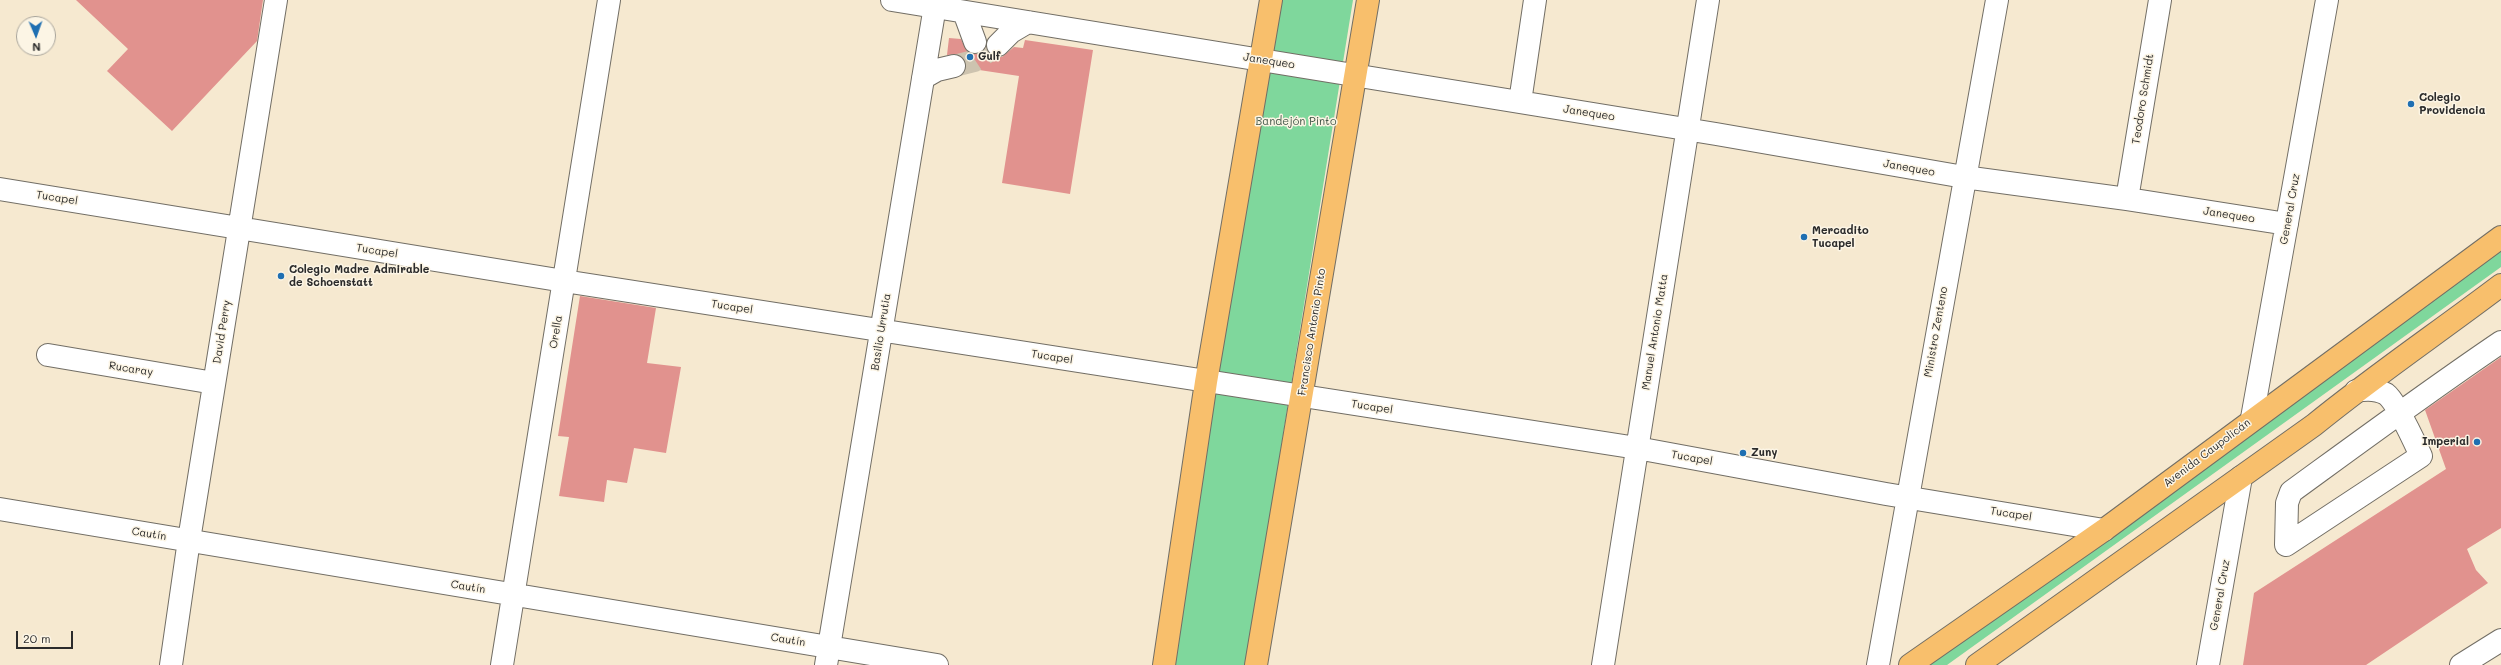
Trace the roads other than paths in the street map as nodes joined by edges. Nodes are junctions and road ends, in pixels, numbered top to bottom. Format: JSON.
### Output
{"nodes":[{"id":1,"x":276,"y":0,"type":"edge"},
{"id":2,"x":609,"y":0,"type":"edge"},
{"id":3,"x":892,"y":0,"type":"edge"},
{"id":4,"x":1270,"y":0,"type":"edge"},
{"id":5,"x":1368,"y":0,"type":"edge"},
{"id":6,"x":1536,"y":0,"type":"edge"},
{"id":7,"x":1708,"y":0,"type":"edge"},
{"id":8,"x":1997,"y":0,"type":"edge"},
{"id":9,"x":2160,"y":0,"type":"edge"},
{"id":10,"x":2327,"y":0,"type":"edge"},
{"id":11,"x":936,"y":4,"type":"edge"},
{"id":12,"x":964,"y":12,"type":"junction"},
{"id":13,"x":1028,"y":22,"type":"junction"},
{"id":14,"x":975,"y":42,"type":"dead end"},
{"id":15,"x":998,"y":45,"type":"tunnel mouth"},
{"id":16,"x":1261,"y":60,"type":"junction"},
{"id":17,"x":954,"y":66,"type":"tunnel mouth"},
{"id":18,"x":1354,"y":75,"type":"junction"},
{"id":19,"x":923,"y":78,"type":"junction"},
{"id":20,"x":1520,"y":102,"type":"junction"},
{"id":21,"x":1687,"y":129,"type":"junction"},
{"id":22,"x":1964,"y":177,"type":"junction"},
{"id":23,"x":0,"y":189,"type":"edge"},
{"id":24,"x":2127,"y":199,"type":"junction"},
{"id":25,"x":2287,"y":224,"type":"junction"},
{"id":26,"x":239,"y":229,"type":"junction"},
{"id":27,"x":2501,"y":237,"type":"edge"},
{"id":28,"x":564,"y":281,"type":"junction"},
{"id":29,"x":2500,"y":291,"type":"edge"},
{"id":30,"x":881,"y":330,"type":"junction"},
{"id":31,"x":2501,"y":342,"type":"edge"},
{"id":32,"x":48,"y":355,"type":"dead end"},
{"id":33,"x":1206,"y":382,"type":"junction"},
{"id":34,"x":214,"y":383,"type":"junction"},
{"id":35,"x":2356,"y":391,"type":"junction"},
{"id":36,"x":1301,"y":396,"type":"junction"},
{"id":37,"x":2399,"y":413,"type":"junction"},
{"id":38,"x":2252,"y":418,"type":"junction"},
{"id":39,"x":1637,"y":448,"type":"junction"},
{"id":40,"x":2241,"y":477,"type":"junction"},
{"id":41,"x":1906,"y":498,"type":"junction"},
{"id":42,"x":2201,"y":506,"type":"junction"},
{"id":43,"x":0,"y":509,"type":"edge"},
{"id":44,"x":2232,"y":526,"type":"junction"},
{"id":45,"x":2104,"y":530,"type":"junction"},
{"id":46,"x":189,"y":540,"type":"junction"},
{"id":47,"x":514,"y":594,"type":"junction"},
{"id":48,"x":2501,"y":640,"type":"edge"},
{"id":49,"x":828,"y":656,"type":"edge"},
{"id":50,"x":171,"y":665,"type":"edge"},
{"id":51,"x":502,"y":665,"type":"edge"},
{"id":52,"x":937,"y":665,"type":"edge"},
{"id":53,"x":1164,"y":665,"type":"edge"},
{"id":54,"x":1256,"y":665,"type":"edge"},
{"id":55,"x":1603,"y":665,"type":"edge"},
{"id":56,"x":1878,"y":665,"type":"edge"},
{"id":57,"x":1910,"y":665,"type":"edge"},
{"id":58,"x":1977,"y":665,"type":"edge"},
{"id":59,"x":2208,"y":665,"type":"edge"},
{"id":60,"x":2461,"y":665,"type":"edge"}],
"edges":[{"from":1,"to":26,"type":"street","name":"David Perry"},
{"from":2,"to":28,"type":"street","name":"Orella"},
{"from":3,"to":11,"type":"street","name":"Janequeo"},
{"from":4,"to":16,"type":"main road"},
{"from":5,"to":18,"type":"main road","name":"Francisco Antonio Pinto"},
{"from":6,"to":20,"type":"street"},
{"from":7,"to":21,"type":"street","name":"Manuel Antonio Matta"},
{"from":8,"to":22,"type":"street","name":"Ministro Zenteno"},
{"from":9,"to":24,"type":"street","name":"Teodoro Schmidt"},
{"from":10,"to":25,"type":"street","name":"General Cruz"},
{"from":11,"to":12,"type":"street","name":"Janequeo"},
{"from":11,"to":19,"type":"street","name":"Basilio Urrutia"},
{"from":12,"to":13,"type":"street","name":"Janequeo"},
{"from":12,"to":14,"type":"street"},
{"from":13,"to":15,"type":"street"},
{"from":13,"to":16,"type":"street","name":"Janequeo"},
{"from":16,"to":18,"type":"street","name":"Janequeo"},
{"from":16,"to":33,"type":"main road"},
{"from":17,"to":19,"type":"street"},
{"from":18,"to":20,"type":"street","name":"Janequeo"},
{"from":18,"to":36,"type":"main road","name":"Francisco Antonio Pinto"},
{"from":19,"to":30,"type":"street","name":"Basilio Urrutia"},
{"from":20,"to":21,"type":"street","name":"Janequeo"},
{"from":21,"to":22,"type":"street","name":"Janequeo"},
{"from":21,"to":39,"type":"street","name":"Manuel Antonio Matta"},
{"from":22,"to":24,"type":"street","name":"Janequeo"},
{"from":22,"to":41,"type":"street","name":"Ministro Zenteno"},
{"from":23,"to":26,"type":"street","name":"Tucapel"},
{"from":24,"to":25,"type":"street","name":"Janequeo"},
{"from":25,"to":38,"type":"street","name":"General Cruz"},
{"from":26,"to":28,"type":"street","name":"Tucapel"},
{"from":26,"to":34,"type":"street","name":"David Perry"},
{"from":27,"to":38,"type":"main road","name":"Avenida Caupolicán"},
{"from":28,"to":30,"type":"street","name":"Tucapel"},
{"from":28,"to":47,"type":"street","name":"Orella"},
{"from":29,"to":35,"type":"main road"},
{"from":30,"to":33,"type":"street","name":"Tucapel"},
{"from":30,"to":49,"type":"street","name":"Basilio Urrutia"},
{"from":31,"to":37,"type":"street"},
{"from":32,"to":34,"type":"street","name":"Rucaray"},
{"from":33,"to":36,"type":"street","name":"Tucapel"},
{"from":33,"to":53,"type":"main road"},
{"from":34,"to":46,"type":"street","name":"David Perry"},
{"from":35,"to":37,"type":"street"},
{"from":35,"to":40,"type":"main road"},
{"from":36,"to":39,"type":"street","name":"Tucapel"},
{"from":36,"to":54,"type":"main road","name":"Francisco Antonio Pinto"},
{"from":37,"to":37,"type":"street"},
{"from":38,"to":45,"type":"main road","name":"Avenida Caupolicán"},
{"from":39,"to":41,"type":"street","name":"Tucapel"},
{"from":39,"to":55,"type":"street","name":"Manuel Antonio Matta"},
{"from":40,"to":42,"type":"main road"},
{"from":40,"to":44,"type":"street","name":"General Cruz"},
{"from":41,"to":45,"type":"street","name":"Tucapel"},
{"from":41,"to":56,"type":"street","name":"Ministro Zenteno"},
{"from":42,"to":44,"type":"street"},
{"from":42,"to":58,"type":"main road"},
{"from":43,"to":46,"type":"street","name":"Cautín"},
{"from":44,"to":59,"type":"street","name":"General Cruz"},
{"from":45,"to":57,"type":"main road","name":"Avenida Caupolicán"},
{"from":46,"to":47,"type":"street","name":"Cautín"},
{"from":46,"to":50,"type":"street","name":"David Perry"},
{"from":47,"to":49,"type":"street","name":"Cautín"},
{"from":47,"to":51,"type":"street","name":"Orella"},
{"from":48,"to":60,"type":"street"},
{"from":49,"to":52,"type":"street","name":"Cautín"}]}
